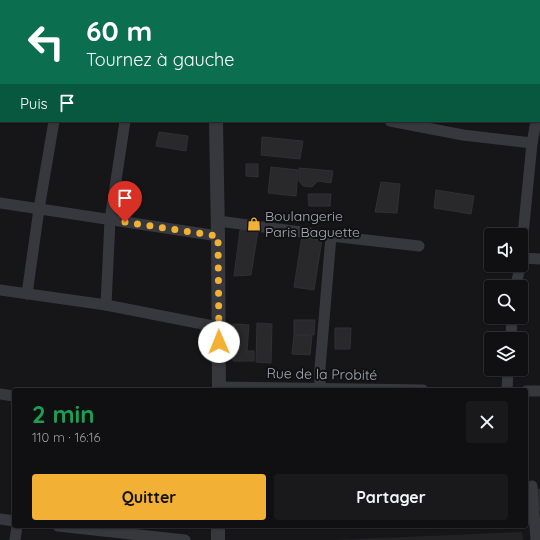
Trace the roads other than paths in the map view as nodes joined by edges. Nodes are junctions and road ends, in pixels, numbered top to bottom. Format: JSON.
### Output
{"nodes":[{"id":1,"x":54,"y":122,"type":"edge"},
{"id":2,"x":126,"y":122,"type":"edge"},
{"id":3,"x":216,"y":122,"type":"edge"},
{"id":4,"x":395,"y":122,"type":"edge"},
{"id":5,"x":536,"y":122,"type":"edge"},
{"id":6,"x":532,"y":143,"type":"junction"},
{"id":7,"x":0,"y":203,"type":"edge"},
{"id":8,"x":39,"y":209,"type":"junction"},
{"id":9,"x":110,"y":220,"type":"junction"},
{"id":10,"x":218,"y":222,"type":"junction"},
{"id":11,"x":524,"y":228,"type":"edge"},
{"id":12,"x":218,"y":236,"type":"junction"},
{"id":13,"x":331,"y":236,"type":"junction"},
{"id":14,"x":419,"y":246,"type":"dead end"},
{"id":15,"x":528,"y":258,"type":"edge"},
{"id":16,"x":540,"y":259,"type":"edge"},
{"id":17,"x":0,"y":290,"type":"edge"},
{"id":18,"x":27,"y":294,"type":"junction"},
{"id":19,"x":106,"y":305,"type":"junction"},
{"id":20,"x":218,"y":327,"type":"junction"},
{"id":21,"x":508,"y":376,"type":"edge"},
{"id":22,"x":219,"y":388,"type":"edge"},
{"id":23,"x":320,"y":388,"type":"edge"},
{"id":24,"x":507,"y":388,"type":"edge"},
{"id":25,"x":528,"y":391,"type":"edge"},
{"id":26,"x":540,"y":392,"type":"edge"},
{"id":27,"x":0,"y":394,"type":"edge"},
{"id":28,"x":12,"y":396,"type":"edge"},
{"id":29,"x":533,"y":486,"type":"edge"},
{"id":30,"x":0,"y":519,"type":"edge"},
{"id":31,"x":12,"y":521,"type":"edge"},
{"id":32,"x":17,"y":528,"type":"edge"},
{"id":33,"x":67,"y":528,"type":"edge"},
{"id":34,"x":218,"y":528,"type":"edge"},
{"id":35,"x":102,"y":536,"type":"edge"},
{"id":36,"x":15,"y":540,"type":"edge"},
{"id":37,"x":185,"y":540,"type":"edge"},
{"id":38,"x":218,"y":540,"type":"edge"},
{"id":39,"x":536,"y":540,"type":"edge"}],
"edges":[{"from":1,"to":8,"type":"street"},
{"from":2,"to":9,"type":"street"},
{"from":3,"to":10,"type":"street"},
{"from":4,"to":6,"type":"street"},
{"from":5,"to":6,"type":"street"},
{"from":6,"to":11,"type":"street"},
{"from":7,"to":8,"type":"street"},
{"from":8,"to":9,"type":"street"},
{"from":8,"to":18,"type":"street"},
{"from":9,"to":12,"type":"street"},
{"from":9,"to":19,"type":"street"},
{"from":10,"to":12,"type":"street"},
{"from":10,"to":13,"type":"street"},
{"from":12,"to":20,"type":"street"},
{"from":13,"to":14,"type":"street"},
{"from":13,"to":23,"type":"street"},
{"from":15,"to":16,"type":"street"},
{"from":17,"to":18,"type":"street"},
{"from":18,"to":19,"type":"street"},
{"from":19,"to":20,"type":"street"},
{"from":20,"to":22,"type":"street"},
{"from":21,"to":24,"type":"street"},
{"from":25,"to":26,"type":"street"},
{"from":27,"to":28,"type":"street"},
{"from":29,"to":39,"type":"street"},
{"from":30,"to":31,"type":"street"},
{"from":32,"to":36,"type":"street"},
{"from":33,"to":35,"type":"street"},
{"from":34,"to":38,"type":"street"},
{"from":35,"to":37,"type":"street"}]}
